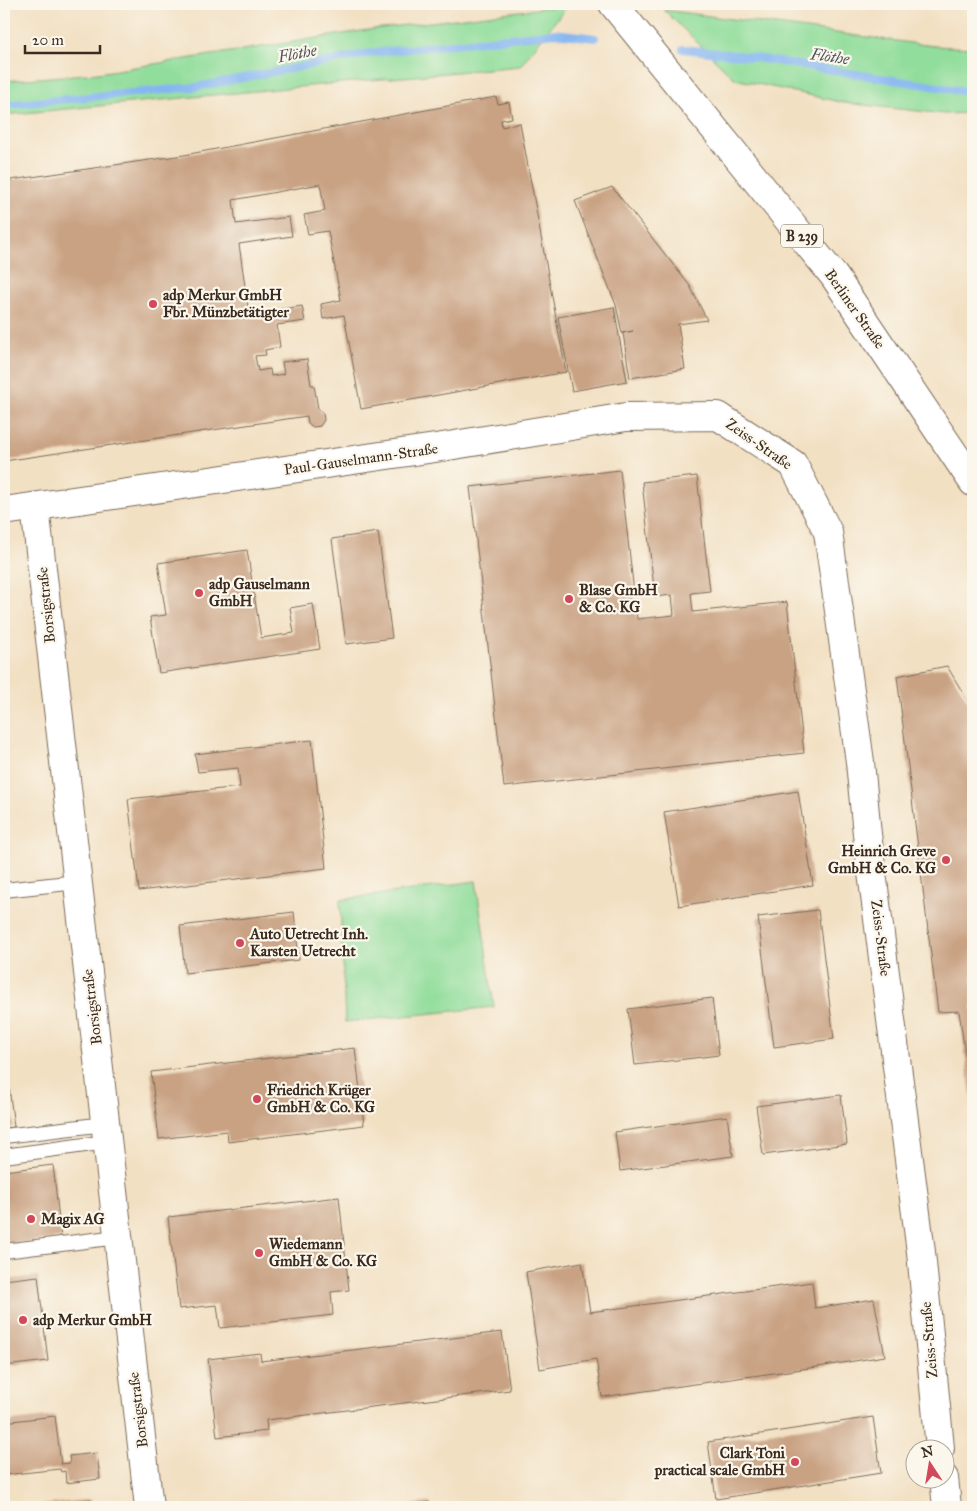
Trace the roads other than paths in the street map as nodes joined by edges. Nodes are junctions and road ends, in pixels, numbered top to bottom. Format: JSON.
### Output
{"nodes":[{"id":1,"x":613,"y":4,"type":"edge"},
{"id":2,"x":718,"y":416,"type":"joint"},
{"id":3,"x":973,"y":482,"type":"edge"},
{"id":4,"x":35,"y":507,"type":"junction"},
{"id":5,"x":4,"y":511,"type":"edge"},
{"id":6,"x":77,"y":882,"type":"junction"},
{"id":7,"x":4,"y":890,"type":"edge"},
{"id":8,"x":106,"y":1133,"type":"junction"},
{"id":9,"x":4,"y":1136,"type":"edge"},
{"id":10,"x":4,"y":1156,"type":"edge"},
{"id":11,"x":118,"y":1237,"type":"junction"},
{"id":12,"x":4,"y":1250,"type":"edge"},
{"id":13,"x":939,"y":1438,"type":"edge"},
{"id":14,"x":945,"y":1488,"type":"edge"},
{"id":15,"x":149,"y":1507,"type":"edge"},
{"id":16,"x":947,"y":1507,"type":"edge"}],
"edges":[{"from":1,"to":3,"type":"street","name":"Berliner Straße","number":"B 239"},
{"from":2,"to":4,"type":"street","name":"Paul-Gauselmann-Straße"},
{"from":2,"to":13,"type":"street","name":"Zeiss-Straße"},
{"from":4,"to":5,"type":"street","name":"Paul-Gauselmann-Straße"},
{"from":4,"to":6,"type":"street","name":"Borsigstraße"},
{"from":6,"to":7,"type":"lane"},
{"from":6,"to":8,"type":"street","name":"Borsigstraße"},
{"from":8,"to":9,"type":"lane"},
{"from":8,"to":10,"type":"lane"},
{"from":8,"to":11,"type":"street","name":"Borsigstraße"},
{"from":11,"to":12,"type":"lane"},
{"from":11,"to":15,"type":"street","name":"Borsigstraße"},
{"from":14,"to":16,"type":"street"}]}
